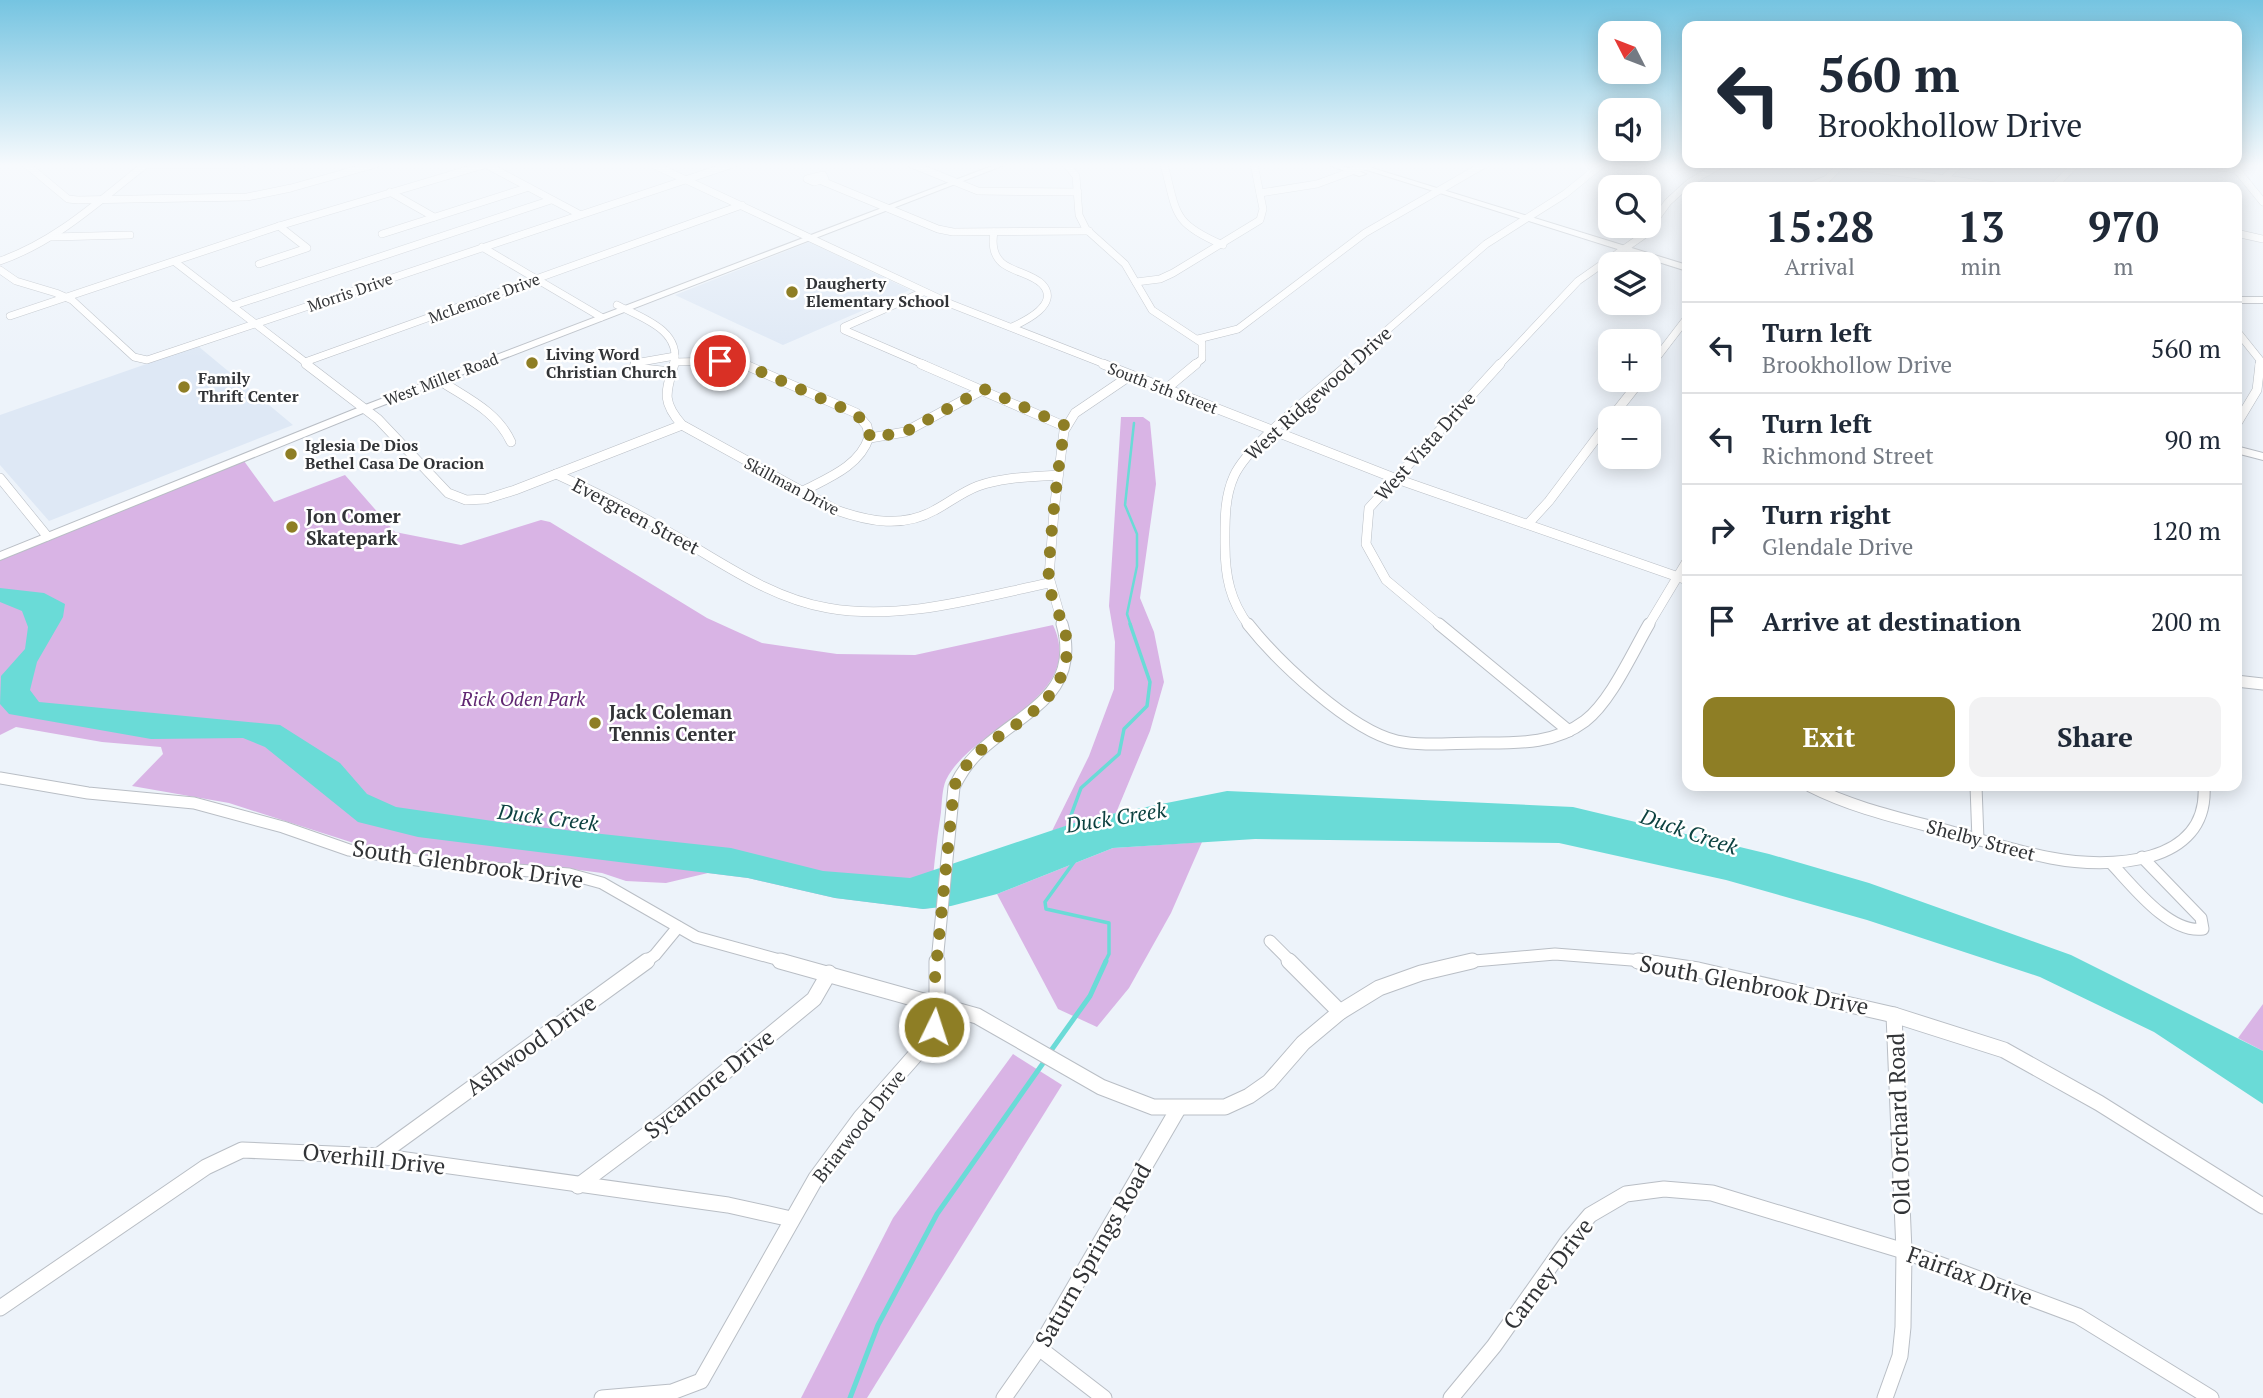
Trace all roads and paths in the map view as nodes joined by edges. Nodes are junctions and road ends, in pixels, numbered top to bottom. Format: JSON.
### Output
{"nodes":[{"id":1,"x":62,"y":229,"type":"edge"},
{"id":2,"x":270,"y":229,"type":"edge"},
{"id":3,"x":283,"y":229,"type":"edge"},
{"id":4,"x":397,"y":229,"type":"edge"},
{"id":5,"x":463,"y":229,"type":"edge"},
{"id":6,"x":534,"y":229,"type":"edge"},
{"id":7,"x":675,"y":229,"type":"edge"},
{"id":8,"x":794,"y":229,"type":"edge"},
{"id":9,"x":826,"y":229,"type":"edge"},
{"id":10,"x":942,"y":229,"type":"edge"},
{"id":11,"x":1191,"y":229,"type":"edge"},
{"id":12,"x":1246,"y":229,"type":"edge"},
{"id":13,"x":1371,"y":229,"type":"edge"},
{"id":14,"x":1509,"y":229,"type":"edge"},
{"id":15,"x":1548,"y":229,"type":"edge"},
{"id":16,"x":1649,"y":229,"type":"edge"},
{"id":17,"x":1089,"y":231,"type":"joint"},
{"id":18,"x":994,"y":232,"type":"junction"},
{"id":19,"x":382,"y":234,"type":"dead end"},
{"id":20,"x":2242,"y":234,"type":"edge"},
{"id":21,"x":130,"y":236,"type":"dead end"},
{"id":22,"x":808,"y":236,"type":"junction"},
{"id":23,"x":52,"y":237,"type":"junction"},
{"id":24,"x":2263,"y":239,"type":"edge"},
{"id":25,"x":1223,"y":245,"type":"junction"},
{"id":26,"x":482,"y":247,"type":"junction"},
{"id":27,"x":1620,"y":252,"type":"joint"},
{"id":28,"x":0,"y":261,"type":"edge"},
{"id":29,"x":174,"y":262,"type":"junction"},
{"id":30,"x":1661,"y":262,"type":"edge"},
{"id":31,"x":259,"y":264,"type":"dead end"},
{"id":32,"x":1682,"y":267,"type":"edge"},
{"id":33,"x":1598,"y":269,"type":"edge"},
{"id":34,"x":1661,"y":269,"type":"edge"},
{"id":35,"x":0,"y":270,"type":"edge"},
{"id":36,"x":1682,"y":276,"type":"edge"},
{"id":37,"x":537,"y":279,"type":"junction"},
{"id":38,"x":1136,"y":282,"type":"junction"},
{"id":39,"x":923,"y":292,"type":"junction"},
{"id":40,"x":65,"y":296,"type":"junction"},
{"id":41,"x":2242,"y":300,"type":"edge"},
{"id":42,"x":2263,"y":300,"type":"edge"},
{"id":43,"x":232,"y":306,"type":"junction"},
{"id":44,"x":621,"y":307,"type":"junction"},
{"id":45,"x":2242,"y":308,"type":"edge"},
{"id":46,"x":2263,"y":308,"type":"edge"},
{"id":47,"x":598,"y":315,"type":"junction"},
{"id":48,"x":10,"y":316,"type":"dead end"},
{"id":49,"x":255,"y":324,"type":"junction"},
{"id":50,"x":1682,"y":325,"type":"edge"},
{"id":51,"x":1012,"y":327,"type":"junction"},
{"id":52,"x":2242,"y":338,"type":"edge"},
{"id":53,"x":1198,"y":339,"type":"junction"},
{"id":54,"x":1661,"y":353,"type":"edge"},
{"id":55,"x":675,"y":359,"type":"junction"},
{"id":56,"x":305,"y":362,"type":"junction"},
{"id":57,"x":670,"y":372,"type":"junction"},
{"id":58,"x":1131,"y":375,"type":"junction"},
{"id":59,"x":439,"y":380,"type":"junction"},
{"id":60,"x":984,"y":389,"type":"junction"},
{"id":61,"x":1166,"y":389,"type":"junction"},
{"id":62,"x":1632,"y":392,"type":"edge"},
{"id":63,"x":1621,"y":406,"type":"edge"},
{"id":64,"x":361,"y":407,"type":"junction"},
{"id":65,"x":2242,"y":415,"type":"edge"},
{"id":66,"x":682,"y":425,"type":"junction"},
{"id":67,"x":1066,"y":426,"type":"junction"},
{"id":68,"x":1274,"y":431,"type":"junction"},
{"id":69,"x":1598,"y":436,"type":"edge"},
{"id":70,"x":870,"y":438,"type":"junction"},
{"id":71,"x":511,"y":442,"type":"dead end"},
{"id":72,"x":2242,"y":445,"type":"edge"},
{"id":73,"x":2242,"y":451,"type":"edge"},
{"id":74,"x":2263,"y":451,"type":"edge"},
{"id":75,"x":2263,"y":457,"type":"edge"},
{"id":76,"x":556,"y":474,"type":"junction"},
{"id":77,"x":1058,"y":475,"type":"junction"},
{"id":78,"x":0,"y":478,"type":"edge"},
{"id":79,"x":1394,"y":478,"type":"junction"},
{"id":80,"x":803,"y":491,"type":"junction"},
{"id":81,"x":1528,"y":524,"type":"junction"},
{"id":82,"x":45,"y":534,"type":"junction"},
{"id":83,"x":0,"y":549,"type":"edge"},
{"id":84,"x":0,"y":556,"type":"edge"},
{"id":85,"x":1682,"y":578,"type":"edge"},
{"id":86,"x":1048,"y":583,"type":"junction"},
{"id":87,"x":2242,"y":682,"type":"edge"},
{"id":88,"x":2263,"y":684,"type":"edge"},
{"id":89,"x":1569,"y":731,"type":"junction"},
{"id":90,"x":0,"y":778,"type":"edge"},
{"id":91,"x":1818,"y":791,"type":"edge"},
{"id":92,"x":1976,"y":791,"type":"edge"},
{"id":93,"x":2204,"y":791,"type":"edge"},
{"id":94,"x":1978,"y":840,"type":"junction"},
{"id":95,"x":2142,"y":857,"type":"junction"},
{"id":96,"x":2111,"y":863,"type":"junction"},
{"id":97,"x":678,"y":927,"type":"junction"},
{"id":98,"x":1270,"y":941,"type":"dead end"},
{"id":99,"x":829,"y":973,"type":"junction"},
{"id":100,"x":938,"y":1004,"type":"junction"},
{"id":101,"x":1340,"y":1012,"type":"junction"},
{"id":102,"x":1894,"y":1014,"type":"junction"},
{"id":103,"x":1178,"y":1109,"type":"junction"},
{"id":104,"x":378,"y":1156,"type":"junction"},
{"id":105,"x":578,"y":1186,"type":"junction"},
{"id":106,"x":1712,"y":1193,"type":"joint"},
{"id":107,"x":2263,"y":1206,"type":"edge"},
{"id":108,"x":791,"y":1219,"type":"junction"},
{"id":109,"x":1904,"y":1251,"type":"junction"},
{"id":110,"x":0,"y":1308,"type":"edge"},
{"id":111,"x":1039,"y":1348,"type":"junction"},
{"id":112,"x":602,"y":1398,"type":"edge"},
{"id":113,"x":1004,"y":1398,"type":"edge"},
{"id":114,"x":1104,"y":1398,"type":"edge"},
{"id":115,"x":1451,"y":1398,"type":"edge"},
{"id":116,"x":1885,"y":1398,"type":"edge"},
{"id":117,"x":2211,"y":1398,"type":"edge"}],
"edges":[{"from":1,"to":23,"type":"street"},
{"from":2,"to":29,"type":"street"},
{"from":3,"to":31,"type":"street"},
{"from":4,"to":19,"type":"street"},
{"from":5,"to":43,"type":"street"},
{"from":6,"to":26,"type":"street","name":"Morris Drive"},
{"from":7,"to":37,"type":"street","name":"McLemore Drive"},
{"from":8,"to":22,"type":"street","name":"South 5th Street"},
{"from":9,"to":22,"type":"main road","name":"West Miller Road"},
{"from":10,"to":18,"type":"street"},
{"from":11,"to":25,"type":"street"},
{"from":12,"to":25,"type":"street"},
{"from":13,"to":53,"type":"street"},
{"from":14,"to":68,"type":"street","name":"West Ridgewood Drive"},
{"from":15,"to":27,"type":"main road"},
{"from":16,"to":27,"type":"street","name":"West Vista Drive"},
{"from":17,"to":18,"type":"street"},
{"from":17,"to":38,"type":"street"},
{"from":18,"to":51,"type":"street"},
{"from":20,"to":24,"type":"street"},
{"from":21,"to":23,"type":"street"},
{"from":22,"to":39,"type":"street","name":"South 5th Street"},
{"from":22,"to":44,"type":"main road","name":"West Miller Road"},
{"from":23,"to":28,"type":"street"},
{"from":25,"to":38,"type":"street"},
{"from":26,"to":37,"type":"street"},
{"from":26,"to":49,"type":"street","name":"Morris Drive"},
{"from":29,"to":40,"type":"street"},
{"from":29,"to":43,"type":"street","name":"Evergreen Street"},
{"from":30,"to":32,"type":"main road"},
{"from":33,"to":79,"type":"street","name":"West Vista Drive"},
{"from":34,"to":36,"type":"main road"},
{"from":35,"to":40,"type":"street"},
{"from":37,"to":47,"type":"street"},
{"from":37,"to":56,"type":"street","name":"McLemore Drive"},
{"from":38,"to":53,"type":"street"},
{"from":39,"to":51,"type":"street","name":"South 5th Street"},
{"from":39,"to":60,"type":"street"},
{"from":40,"to":48,"type":"street"},
{"from":40,"to":49,"type":"street","name":"Morris Drive"},
{"from":41,"to":42,"type":"main road"},
{"from":43,"to":49,"type":"street","name":"Evergreen Street"},
{"from":44,"to":47,"type":"main road","name":"West Miller Road"},
{"from":44,"to":55,"type":"street"},
{"from":45,"to":46,"type":"main road"},
{"from":47,"to":59,"type":"main road","name":"West Miller Road"},
{"from":47,"to":64,"type":"main road","name":"West Miller Road"},
{"from":49,"to":56,"type":"street","name":"Evergreen Street"},
{"from":50,"to":54,"type":"street"},
{"from":51,"to":58,"type":"street","name":"South 5th Street"},
{"from":52,"to":65,"type":"street"},
{"from":53,"to":61,"type":"street"},
{"from":55,"to":57,"type":"street"},
{"from":55,"to":57,"type":"street"},
{"from":55,"to":70,"type":"street"},
{"from":56,"to":64,"type":"street","name":"Evergreen Street"},
{"from":57,"to":66,"type":"street"},
{"from":58,"to":61,"type":"street","name":"South 5th Street"},
{"from":58,"to":67,"type":"street"},
{"from":59,"to":64,"type":"main road","name":"West Miller Road"},
{"from":59,"to":71,"type":"street"},
{"from":60,"to":67,"type":"street"},
{"from":60,"to":70,"type":"street"},
{"from":61,"to":68,"type":"street","name":"South 5th Street"},
{"from":62,"to":63,"type":"street"},
{"from":64,"to":76,"type":"street","name":"Evergreen Street"},
{"from":64,"to":82,"type":"main road","name":"West Miller Road"},
{"from":66,"to":76,"type":"street"},
{"from":66,"to":80,"type":"street","name":"Skillman Drive"},
{"from":67,"to":77,"type":"street","name":"Briarwood Drive"},
{"from":68,"to":79,"type":"street","name":"South 5th Street"},
{"from":68,"to":89,"type":"street","name":"West Ridgewood Drive"},
{"from":69,"to":81,"type":"street"},
{"from":70,"to":80,"type":"street"},
{"from":72,"to":74,"type":"main road"},
{"from":73,"to":75,"type":"main road"},
{"from":76,"to":86,"type":"street","name":"Evergreen Street"},
{"from":77,"to":80,"type":"street","name":"Skillman Drive"},
{"from":77,"to":86,"type":"street","name":"Briarwood Drive"},
{"from":78,"to":82,"type":"street"},
{"from":79,"to":81,"type":"street","name":"South 5th Street"},
{"from":79,"to":89,"type":"street","name":"West Vista Drive"},
{"from":81,"to":85,"type":"street","name":"South 5th Street"},
{"from":82,"to":83,"type":"main road","name":"West Miller Road"},
{"from":82,"to":84,"type":"main road","name":"West Miller Road"},
{"from":85,"to":89,"type":"street","name":"West Ridgewood Drive"},
{"from":86,"to":100,"type":"street","name":"Briarwood Drive"},
{"from":87,"to":88,"type":"street"},
{"from":90,"to":97,"type":"street","name":"South Glenbrook Drive"},
{"from":91,"to":94,"type":"street","name":"Shelby Street"},
{"from":92,"to":94,"type":"street"},
{"from":93,"to":95,"type":"street","name":"Shelby Street"},
{"from":94,"to":96,"type":"street","name":"Shelby Street"},
{"from":95,"to":96,"type":"street","name":"Shelby Street"},
{"from":95,"to":96,"type":"street"},
{"from":97,"to":99,"type":"street","name":"South Glenbrook Drive"},
{"from":97,"to":104,"type":"street","name":"Ashwood Drive"},
{"from":98,"to":101,"type":"street"},
{"from":99,"to":100,"type":"street","name":"South Glenbrook Drive"},
{"from":99,"to":105,"type":"street","name":"Sycamore Drive"},
{"from":100,"to":103,"type":"street","name":"South Glenbrook Drive"},
{"from":100,"to":108,"type":"street","name":"Briarwood Drive"},
{"from":101,"to":102,"type":"street","name":"South Glenbrook Drive"},
{"from":101,"to":103,"type":"street","name":"South Glenbrook Drive"},
{"from":102,"to":107,"type":"street","name":"South Glenbrook Drive"},
{"from":102,"to":109,"type":"street","name":"Old Orchard Road"},
{"from":103,"to":111,"type":"street","name":"Saturn Springs Road"},
{"from":104,"to":105,"type":"street","name":"Overhill Drive"},
{"from":104,"to":110,"type":"street","name":"Overhill Drive"},
{"from":105,"to":108,"type":"street","name":"Overhill Drive"},
{"from":106,"to":109,"type":"street","name":"Fairfax Drive"},
{"from":106,"to":115,"type":"street","name":"Carney Drive"},
{"from":108,"to":112,"type":"street","name":"Briarwood Drive"},
{"from":109,"to":116,"type":"street","name":"Old Orchard Road"},
{"from":109,"to":117,"type":"street","name":"Fairfax Drive"},
{"from":111,"to":113,"type":"street","name":"Saturn Springs Road"},
{"from":111,"to":114,"type":"street"}]}
